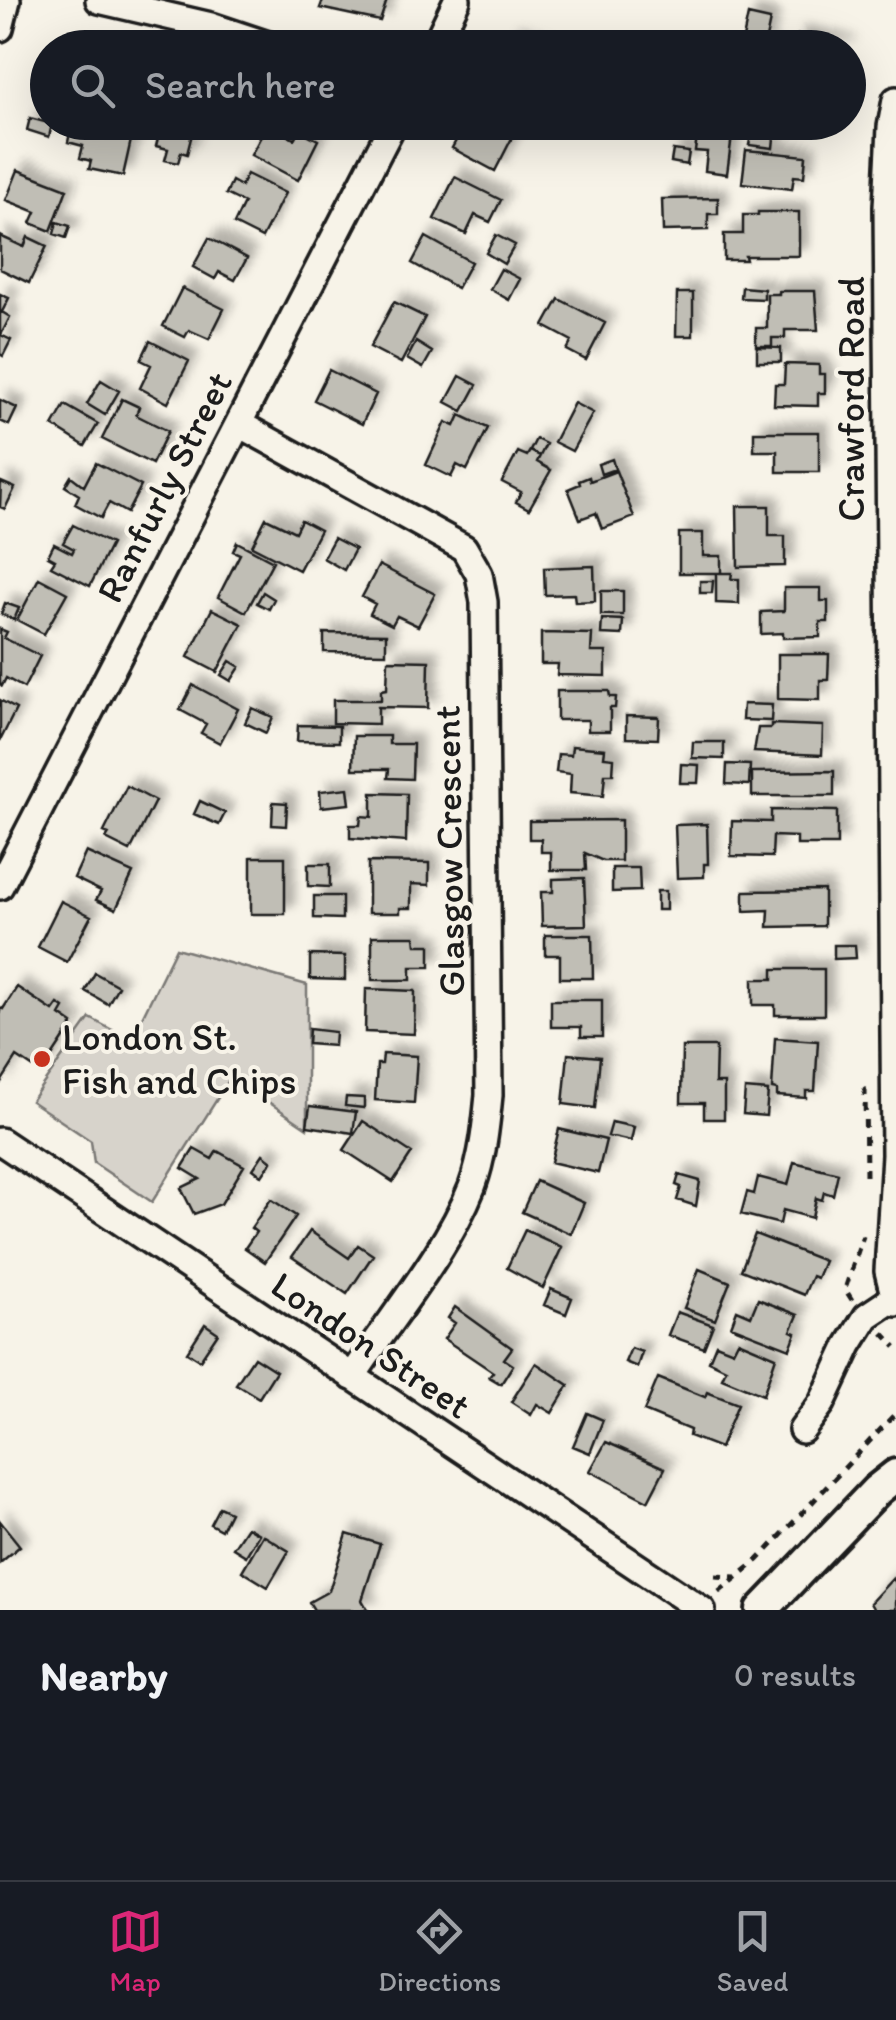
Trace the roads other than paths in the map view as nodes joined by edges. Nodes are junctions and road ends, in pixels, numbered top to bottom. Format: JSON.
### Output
{"nodes":[{"id":1,"x":7,"y":0,"type":"edge"},
{"id":2,"x":100,"y":0,"type":"edge"},
{"id":3,"x":457,"y":0,"type":"edge"},
{"id":4,"x":0,"y":28,"type":"edge"},
{"id":5,"x":223,"y":30,"type":"edge"},
{"id":6,"x":443,"y":30,"type":"edge"},
{"id":7,"x":896,"y":100,"type":"edge"},
{"id":8,"x":385,"y":140,"type":"edge"},
{"id":9,"x":238,"y":424,"type":"junction"},
{"id":10,"x":0,"y":886,"type":"edge"},
{"id":11,"x":0,"y":1141,"type":"edge"},
{"id":12,"x":895,"y":1300,"type":"edge"},
{"id":13,"x":352,"y":1377,"type":"junction"},
{"id":14,"x":802,"y":1430,"type":"dead end"},
{"id":15,"x":896,"y":1475,"type":"edge"},
{"id":16,"x":708,"y":1604,"type":"edge"},
{"id":17,"x":762,"y":1610,"type":"edge"}],
"edges":[{"from":1,"to":4,"type":"street"},
{"from":2,"to":5,"type":"street"},
{"from":3,"to":6,"type":"street"},
{"from":7,"to":12,"type":"street","name":"Crawford Road"},
{"from":8,"to":9,"type":"street","name":"Ranfurly Street"},
{"from":9,"to":10,"type":"street","name":"Ranfurly Street"},
{"from":9,"to":13,"type":"street","name":"Glasgow Crescent"},
{"from":11,"to":13,"type":"street","name":"London Street"},
{"from":12,"to":14,"type":"street","name":"Crawford Road"},
{"from":13,"to":16,"type":"street","name":"London Street"},
{"from":15,"to":17,"type":"main road"}]}
